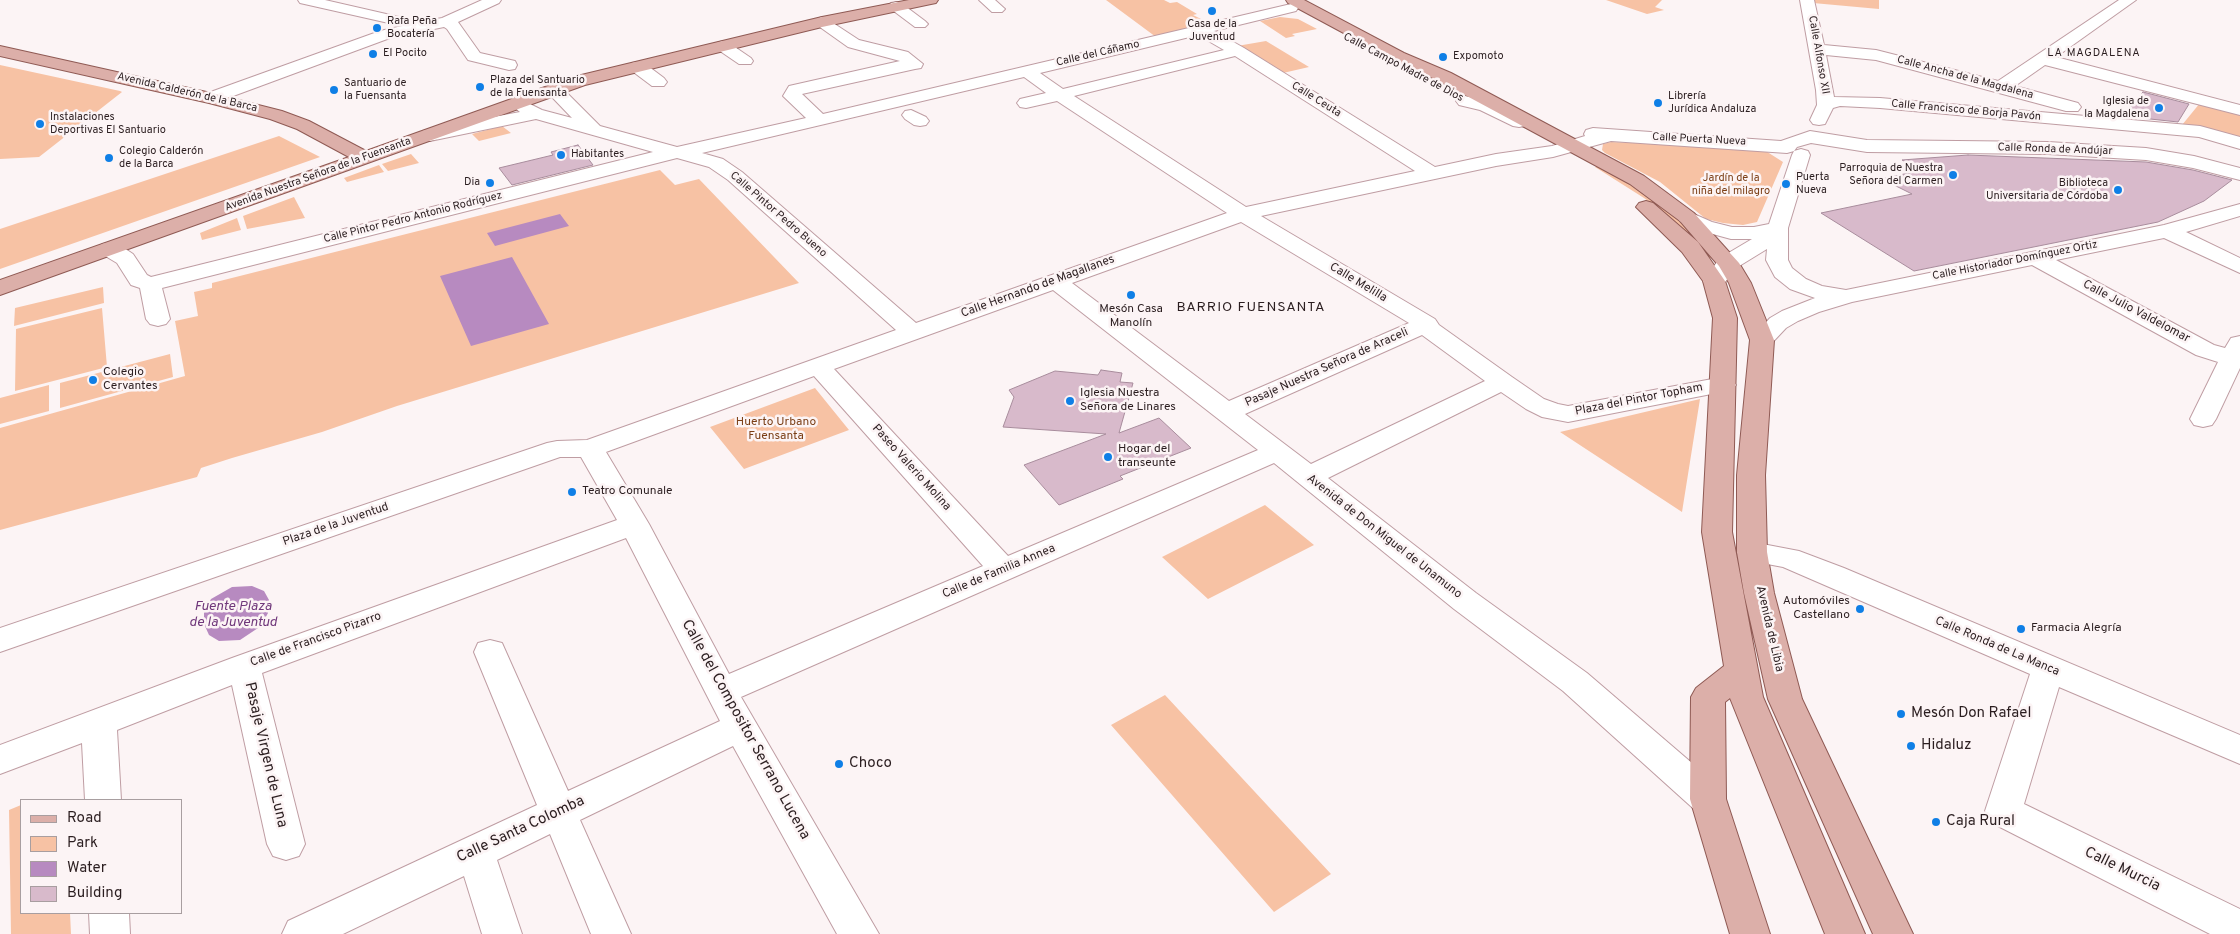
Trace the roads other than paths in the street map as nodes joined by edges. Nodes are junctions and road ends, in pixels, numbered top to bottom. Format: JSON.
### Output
{"nodes":[{"id":1,"x":305,"y":0,"type":"edge"},
{"id":2,"x":494,"y":0,"type":"edge"},
{"id":3,"x":931,"y":0,"type":"edge"},
{"id":4,"x":1807,"y":0,"type":"edge"},
{"id":5,"x":2129,"y":0,"type":"edge"},
{"id":6,"x":1287,"y":3,"type":"edge"},
{"id":7,"x":896,"y":6,"type":"junction"},
{"id":8,"x":446,"y":22,"type":"junction"},
{"id":9,"x":822,"y":22,"type":"junction"},
{"id":10,"x":920,"y":24,"type":"dead end"},
{"id":11,"x":425,"y":26,"type":"junction"},
{"id":12,"x":1200,"y":30,"type":"junction"},
{"id":13,"x":1219,"y":40,"type":"junction"},
{"id":14,"x":723,"y":46,"type":"junction"},
{"id":15,"x":1817,"y":49,"type":"junction"},
{"id":16,"x":0,"y":51,"type":"edge"},
{"id":17,"x":1238,"y":51,"type":"junction"},
{"id":18,"x":2042,"y":59,"type":"junction"},
{"id":19,"x":745,"y":61,"type":"dead end"},
{"id":20,"x":914,"y":63,"type":"junction"},
{"id":21,"x":509,"y":65,"type":"dead end"},
{"id":22,"x":638,"y":67,"type":"junction"},
{"id":23,"x":658,"y":82,"type":"dead end"},
{"id":24,"x":1043,"y":83,"type":"junction"},
{"id":25,"x":2143,"y":86,"type":"junction"},
{"id":26,"x":559,"y":88,"type":"junction"},
{"id":27,"x":2000,"y":88,"type":"junction"},
{"id":28,"x":951,"y":89,"type":"junction"},
{"id":29,"x":211,"y":98,"type":"junction"},
{"id":30,"x":1465,"y":101,"type":"joint"},
{"id":31,"x":518,"y":102,"type":"junction"},
{"id":32,"x":1026,"y":103,"type":"dead end"},
{"id":33,"x":1826,"y":105,"type":"junction"},
{"id":34,"x":2240,"y":110,"type":"edge"},
{"id":35,"x":912,"y":112,"type":"junction"},
{"id":36,"x":536,"y":114,"type":"junction"},
{"id":37,"x":2108,"y":120,"type":"junction"},
{"id":38,"x":820,"y":121,"type":"junction"},
{"id":39,"x":1530,"y":127,"type":"junction"},
{"id":40,"x":594,"y":129,"type":"junction"},
{"id":41,"x":428,"y":135,"type":"junction"},
{"id":42,"x":1611,"y":135,"type":"junction"},
{"id":43,"x":1810,"y":137,"type":"junction"},
{"id":44,"x":730,"y":142,"type":"junction"},
{"id":45,"x":2240,"y":143,"type":"edge"},
{"id":46,"x":1575,"y":145,"type":"junction"},
{"id":47,"x":1835,"y":146,"type":"junction"},
{"id":48,"x":1552,"y":151,"type":"junction"},
{"id":49,"x":1794,"y":151,"type":"junction"},
{"id":50,"x":676,"y":152,"type":"junction"},
{"id":51,"x":365,"y":158,"type":"junction"},
{"id":52,"x":1496,"y":160,"type":"junction"},
{"id":53,"x":716,"y":163,"type":"junction"},
{"id":54,"x":1431,"y":173,"type":"junction"},
{"id":55,"x":2240,"y":174,"type":"edge"},
{"id":56,"x":2240,"y":210,"type":"edge"},
{"id":57,"x":1244,"y":214,"type":"junction"},
{"id":58,"x":1687,"y":217,"type":"junction"},
{"id":59,"x":1778,"y":228,"type":"junction"},
{"id":60,"x":2166,"y":231,"type":"junction"},
{"id":61,"x":110,"y":249,"type":"junction"},
{"id":62,"x":2034,"y":257,"type":"junction"},
{"id":63,"x":1728,"y":263,"type":"junction"},
{"id":64,"x":2240,"y":266,"type":"edge"},
{"id":65,"x":1714,"y":280,"type":"junction"},
{"id":66,"x":1055,"y":281,"type":"junction"},
{"id":67,"x":150,"y":284,"type":"junction"},
{"id":68,"x":0,"y":288,"type":"edge"},
{"id":69,"x":1848,"y":296,"type":"junction"},
{"id":70,"x":1736,"y":311,"type":"junction"},
{"id":71,"x":158,"y":319,"type":"dead end"},
{"id":72,"x":1426,"y":324,"type":"junction"},
{"id":73,"x":912,"y":332,"type":"junction"},
{"id":74,"x":1762,"y":340,"type":"junction"},
{"id":75,"x":2237,"y":354,"type":"edge"},
{"id":76,"x":818,"y":366,"type":"junction"},
{"id":77,"x":1503,"y":382,"type":"junction"},
{"id":78,"x":1723,"y":385,"type":"junction"},
{"id":79,"x":1227,"y":412,"type":"junction"},
{"id":80,"x":2203,"y":419,"type":"dead end"},
{"id":81,"x":590,"y":448,"type":"junction"},
{"id":82,"x":1276,"y":452,"type":"junction"},
{"id":83,"x":1307,"y":477,"type":"junction"},
{"id":84,"x":634,"y":524,"type":"junction"},
{"id":85,"x":1752,"y":552,"type":"junction"},
{"id":86,"x":1004,"y":570,"type":"junction"},
{"id":87,"x":0,"y":640,"type":"edge"},
{"id":88,"x":490,"y":652,"type":"dead end"},
{"id":89,"x":244,"y":667,"type":"junction"},
{"id":90,"x":2048,"y":669,"type":"junction"},
{"id":91,"x":1742,"y":671,"type":"junction"},
{"id":92,"x":722,"y":690,"type":"junction"},
{"id":93,"x":99,"y":724,"type":"junction"},
{"id":94,"x":740,"y":726,"type":"junction"},
{"id":95,"x":2240,"y":750,"type":"edge"},
{"id":96,"x":0,"y":760,"type":"edge"},
{"id":97,"x":103,"y":799,"type":"edge"},
{"id":98,"x":1708,"y":799,"type":"junction"},
{"id":99,"x":558,"y":813,"type":"junction"},
{"id":100,"x":286,"y":844,"type":"dead end"},
{"id":101,"x":475,"y":852,"type":"junction"},
{"id":102,"x":109,"y":914,"type":"edge"},
{"id":103,"x":2240,"y":929,"type":"edge"},
{"id":104,"x":110,"y":934,"type":"edge"},
{"id":105,"x":302,"y":934,"type":"edge"},
{"id":106,"x":502,"y":934,"type":"edge"},
{"id":107,"x":611,"y":934,"type":"edge"},
{"id":108,"x":859,"y":934,"type":"edge"},
{"id":109,"x":1750,"y":934,"type":"edge"},
{"id":110,"x":1845,"y":934,"type":"edge"},
{"id":111,"x":1893,"y":934,"type":"edge"}],
"edges":[{"from":1,"to":11,"type":"street"},
{"from":2,"to":8,"type":"street"},
{"from":3,"to":7,"type":"main road","name":"Avenida Nuestra Señora de la Fuensanta"},
{"from":4,"to":15,"type":"street","name":"Calle Alfonso XII"},
{"from":5,"to":18,"type":"street"},
{"from":6,"to":12,"type":"street","name":"Calle del Cáñamo"},
{"from":6,"to":30,"type":"main road","name":"Calle Campo Madre de Dios"},
{"from":6,"to":39,"type":"main road","name":"Calle Campo Madre de Dios"},
{"from":7,"to":9,"type":"main road","name":"Avenida Nuestra Señora de la Fuensanta"},
{"from":7,"to":10,"type":"street"},
{"from":8,"to":11,"type":"street"},
{"from":8,"to":21,"type":"street"},
{"from":9,"to":14,"type":"main road","name":"Avenida Nuestra Señora de la Fuensanta"},
{"from":9,"to":20,"type":"street"},
{"from":11,"to":29,"type":"street"},
{"from":12,"to":13,"type":"street","name":"Calle Ceuta"},
{"from":12,"to":24,"type":"street","name":"Calle del Cáñamo"},
{"from":13,"to":17,"type":"street","name":"Calle Ceuta"},
{"from":13,"to":24,"type":"street","name":"Calle del Cáñamo"},
{"from":14,"to":19,"type":"street"},
{"from":14,"to":22,"type":"main road","name":"Avenida Nuestra Señora de la Fuensanta"},
{"from":15,"to":27,"type":"street","name":"Calle Ancha de la Magdalena"},
{"from":15,"to":33,"type":"street","name":"Calle Alfonso XII"},
{"from":16,"to":29,"type":"main road","name":"Avenida Calderón de la Barca"},
{"from":17,"to":24,"type":"street","name":"Calle del Cáñamo"},
{"from":17,"to":54,"type":"street","name":"Calle Ceuta"},
{"from":18,"to":25,"type":"street"},
{"from":18,"to":27,"type":"street"},
{"from":20,"to":28,"type":"street"},
{"from":20,"to":38,"type":"street"},
{"from":22,"to":23,"type":"street"},
{"from":22,"to":26,"type":"main road","name":"Avenida Nuestra Señora de la Fuensanta"},
{"from":24,"to":28,"type":"street","name":"Calle del Cáñamo"},
{"from":24,"to":32,"type":"street","name":"Calle del Cáñamo"},
{"from":24,"to":35,"type":"street","name":"Calle del Cáñamo"},
{"from":24,"to":57,"type":"street","name":"Calle Melilla"},
{"from":25,"to":34,"type":"street"},
{"from":25,"to":37,"type":"street"},
{"from":26,"to":31,"type":"main road","name":"Avenida Nuestra Señora de la Fuensanta"},
{"from":26,"to":40,"type":"street","name":"Calle Pintor Pedro Bueno"},
{"from":27,"to":37,"type":"street","name":"Calle Ancha de la Magdalena"},
{"from":28,"to":35,"type":"street","name":"Calle del Cáñamo"},
{"from":29,"to":51,"type":"main road","name":"Avenida Calderón de la Barca"},
{"from":30,"to":39,"type":"street","name":"Calle Puerta Nueva"},
{"from":31,"to":36,"type":"street","name":"Calle Pintor Pedro Bueno"},
{"from":31,"to":41,"type":"main road","name":"Avenida Nuestra Señora de la Fuensanta"},
{"from":33,"to":37,"type":"street","name":"Calle Francisco de Borja Pavón"},
{"from":33,"to":43,"type":"street","name":"Calle Alfonso XII"},
{"from":35,"to":38,"type":"street","name":"Calle del Cáñamo"},
{"from":36,"to":40,"type":"street","name":"Calle Pintor Pedro Bueno"},
{"from":36,"to":41,"type":"street"},
{"from":37,"to":45,"type":"street"},
{"from":38,"to":44,"type":"street","name":"Calle del Cáñamo"},
{"from":39,"to":42,"type":"street","name":"Calle Puerta Nueva"},
{"from":39,"to":46,"type":"main road","name":"Calle Campo Madre de Dios"},
{"from":39,"to":48,"type":"main road","name":"Calle Campo Madre de Dios"},
{"from":39,"to":52,"type":"street","name":"Calle Hernando de Magallanes"},
{"from":40,"to":50,"type":"street","name":"Calle Pintor Pedro Bueno"},
{"from":41,"to":51,"type":"main road","name":"Avenida Nuestra Señora de la Fuensanta"},
{"from":42,"to":46,"type":"street","name":"Calle Puerta Nueva"},
{"from":42,"to":49,"type":"street","name":"Calle Puerta Nueva"},
{"from":43,"to":47,"type":"street"},
{"from":43,"to":49,"type":"street"},
{"from":44,"to":50,"type":"street","name":"Calle del Cáñamo"},
{"from":44,"to":53,"type":"street"},
{"from":46,"to":48,"type":"street"},
{"from":46,"to":58,"type":"main road","name":"Calle Campo Madre de Dios"},
{"from":47,"to":49,"type":"street","name":"Calle Puerta Nueva"},
{"from":47,"to":55,"type":"street","name":"Calle Ronda de Andújar"},
{"from":48,"to":52,"type":"street","name":"Calle Hernando de Magallanes"},
{"from":48,"to":65,"type":"main road","name":"Calle Campo Madre de Dios"},
{"from":49,"to":59,"type":"street"},
{"from":50,"to":53,"type":"street","name":"Calle Pintor Pedro Bueno"},
{"from":50,"to":67,"type":"street","name":"Calle Pintor Pedro Antonio Rodríguez"},
{"from":51,"to":61,"type":"main road","name":"Avenida Nuestra Señora de la Fuensanta"},
{"from":52,"to":54,"type":"street","name":"Calle Hernando de Magallanes"},
{"from":53,"to":73,"type":"street","name":"Calle Pintor Pedro Bueno"},
{"from":54,"to":57,"type":"street","name":"Calle Hernando de Magallanes"},
{"from":56,"to":60,"type":"street","name":"Calle Historiador Domínguez Ortiz"},
{"from":57,"to":66,"type":"street","name":"Calle Hernando de Magallanes"},
{"from":57,"to":72,"type":"street","name":"Calle Melilla"},
{"from":58,"to":59,"type":"street"},
{"from":58,"to":63,"type":"main road","name":"Calle Campo Madre de Dios"},
{"from":59,"to":63,"type":"street"},
{"from":59,"to":69,"type":"street"},
{"from":60,"to":62,"type":"street","name":"Calle Historiador Domínguez Ortiz"},
{"from":60,"to":64,"type":"street"},
{"from":61,"to":67,"type":"street"},
{"from":61,"to":68,"type":"main road","name":"Avenida Nuestra Señora de la Fuensanta"},
{"from":62,"to":69,"type":"street","name":"Calle Historiador Domínguez Ortiz"},
{"from":62,"to":75,"type":"street","name":"Calle Julio Valdelomar"},
{"from":63,"to":65,"type":"street"},
{"from":63,"to":70,"type":"main road","name":"Calle Campo Madre de Dios"},
{"from":65,"to":70,"type":"main road","name":"Calle Campo Madre de Dios"},
{"from":66,"to":73,"type":"street","name":"Calle Hernando de Magallanes"},
{"from":66,"to":79,"type":"street","name":"Avenida de Don Miguel de Unamuno"},
{"from":67,"to":71,"type":"street"},
{"from":69,"to":74,"type":"street","name":"Calle Historiador Domínguez Ortiz"},
{"from":70,"to":74,"type":"main road","name":"Avenida de Libia"},
{"from":70,"to":78,"type":"main road"},
{"from":72,"to":77,"type":"street","name":"Calle Melilla"},
{"from":72,"to":79,"type":"street","name":"Pasaje Nuestra Señora de Araceli"},
{"from":73,"to":76,"type":"street","name":"Calle Hernando de Magallanes"},
{"from":74,"to":85,"type":"main road","name":"Avenida de Libia"},
{"from":75,"to":80,"type":"street"},
{"from":76,"to":81,"type":"street","name":"Calle Hernando de Magallanes"},
{"from":76,"to":86,"type":"street","name":"Paseo Valerio Molina"},
{"from":77,"to":78,"type":"street","name":"Plaza del Pintor Topham"},
{"from":77,"to":83,"type":"street"},
{"from":78,"to":91,"type":"main road"},
{"from":79,"to":82,"type":"street","name":"Avenida de Don Miguel de Unamuno"},
{"from":81,"to":84,"type":"street"},
{"from":81,"to":87,"type":"street","name":"Plaza de la Juventud"},
{"from":82,"to":83,"type":"street","name":"Avenida de Don Miguel de Unamuno"},
{"from":82,"to":86,"type":"street","name":"Calle de Familia Annea"},
{"from":83,"to":98,"type":"street","name":"Avenida de Don Miguel de Unamuno"},
{"from":84,"to":89,"type":"street","name":"Calle de Francisco Pizarro"},
{"from":84,"to":92,"type":"street","name":"Calle del Compositor Serrano Lucena"},
{"from":85,"to":90,"type":"street","name":"Calle Ronda de La Manca"},
{"from":85,"to":111,"type":"main road","name":"Avenida de Libia"},
{"from":86,"to":92,"type":"street","name":"Calle de Familia Annea"},
{"from":88,"to":99,"type":"street"},
{"from":89,"to":93,"type":"street","name":"Calle de Francisco Pizarro"},
{"from":89,"to":100,"type":"street","name":"Pasaje Virgen de Luna"},
{"from":90,"to":95,"type":"street","name":"Calle Ronda de La Manca"},
{"from":90,"to":103,"type":"street","name":"Calle Murcia"},
{"from":91,"to":98,"type":"main road"},
{"from":91,"to":110,"type":"main road"},
{"from":92,"to":94,"type":"street","name":"Calle del Compositor Serrano Lucena"},
{"from":93,"to":96,"type":"street","name":"Calle de Francisco Pizarro"},
{"from":93,"to":97,"type":"street"},
{"from":94,"to":99,"type":"street","name":"Calle Santa Colomba"},
{"from":94,"to":108,"type":"street","name":"Calle del Compositor Serrano Lucena"},
{"from":98,"to":109,"type":"main road"},
{"from":99,"to":101,"type":"street","name":"Calle Santa Colomba"},
{"from":99,"to":107,"type":"street"},
{"from":101,"to":105,"type":"street","name":"Calle Santa Colomba"},
{"from":101,"to":106,"type":"street"},
{"from":102,"to":104,"type":"street"}]}
